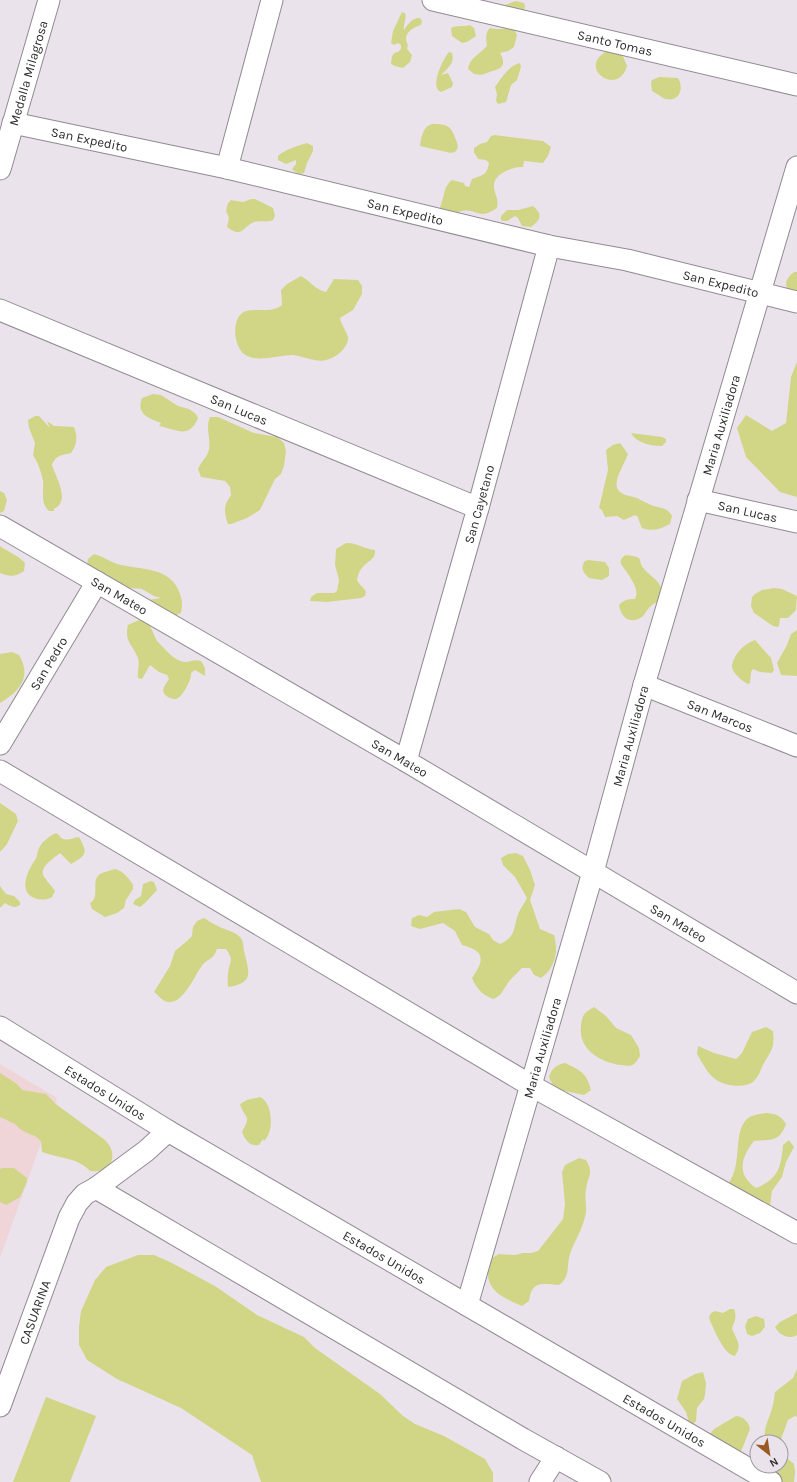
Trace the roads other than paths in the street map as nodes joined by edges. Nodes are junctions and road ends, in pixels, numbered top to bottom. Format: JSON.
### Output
{"nodes":[{"id":1,"x":49,"y":0,"type":"edge"},
{"id":2,"x":272,"y":0,"type":"edge"},
{"id":3,"x":433,"y":0,"type":"edge"},
{"id":4,"x":797,"y":85,"type":"edge"},
{"id":5,"x":13,"y":123,"type":"junction"},
{"id":6,"x":797,"y":167,"type":"edge"},
{"id":7,"x":227,"y":168,"type":"junction"},
{"id":8,"x":0,"y":169,"type":"edge"},
{"id":9,"x":549,"y":246,"type":"junction"},
{"id":10,"x":760,"y":294,"type":"junction"},
{"id":11,"x":797,"y":302,"type":"edge"},
{"id":12,"x":0,"y":310,"type":"edge"},
{"id":13,"x":698,"y":500,"type":"junction"},
{"id":14,"x":478,"y":508,"type":"junction"},
{"id":15,"x":797,"y":522,"type":"edge"},
{"id":16,"x":0,"y":526,"type":"edge"},
{"id":17,"x":97,"y":582,"type":"junction"},
{"id":18,"x":644,"y":685,"type":"junction"},
{"id":19,"x":0,"y":744,"type":"edge"},
{"id":20,"x":797,"y":746,"type":"edge"},
{"id":21,"x":406,"y":761,"type":"junction"},
{"id":22,"x":0,"y":771,"type":"edge"},
{"id":23,"x":593,"y":872,"type":"junction"},
{"id":24,"x":797,"y":993,"type":"edge"},
{"id":25,"x":0,"y":1027,"type":"edge"},
{"id":26,"x":530,"y":1085,"type":"junction"},
{"id":27,"x":168,"y":1131,"type":"junction"},
{"id":28,"x":96,"y":1188,"type":"junction"},
{"id":29,"x":797,"y":1233,"type":"edge"},
{"id":30,"x":468,"y":1305,"type":"junction"},
{"id":31,"x":0,"y":1406,"type":"edge"},
{"id":32,"x":556,"y":1457,"type":"junction"},
{"id":33,"x":540,"y":1482,"type":"edge"},
{"id":34,"x":600,"y":1482,"type":"edge"},
{"id":35,"x":771,"y":1482,"type":"edge"}],
"edges":[{"from":1,"to":5,"type":"street","name":"Medalla Milagrosa"},
{"from":2,"to":7,"type":"street"},
{"from":3,"to":4,"type":"street","name":"Santo Tomas"},
{"from":5,"to":7,"type":"street","name":"San Expedito"},
{"from":5,"to":8,"type":"street","name":"Medalla Milagrosa"},
{"from":6,"to":10,"type":"street","name":"Maria Auxiliadora"},
{"from":7,"to":9,"type":"street","name":"San Expedito"},
{"from":9,"to":10,"type":"street","name":"San Expedito"},
{"from":9,"to":14,"type":"street","name":"San Cayetano"},
{"from":10,"to":11,"type":"street","name":"San Expedito"},
{"from":10,"to":13,"type":"street","name":"Maria Auxiliadora"},
{"from":12,"to":14,"type":"street","name":"San Lucas"},
{"from":13,"to":15,"type":"street","name":"San Lucas"},
{"from":13,"to":18,"type":"street","name":"Maria Auxiliadora"},
{"from":14,"to":21,"type":"street","name":"San Cayetano"},
{"from":16,"to":17,"type":"street","name":"San Mateo"},
{"from":17,"to":19,"type":"street","name":"San Pedro"},
{"from":17,"to":21,"type":"street","name":"San Mateo"},
{"from":18,"to":20,"type":"street","name":"San Marcos"},
{"from":18,"to":23,"type":"street","name":"Maria Auxiliadora"},
{"from":21,"to":23,"type":"street","name":"San Mateo"},
{"from":22,"to":26,"type":"street"},
{"from":23,"to":24,"type":"street","name":"San Mateo"},
{"from":23,"to":26,"type":"street","name":"Maria Auxiliadora"},
{"from":25,"to":27,"type":"street","name":"Estados Unidos"},
{"from":26,"to":29,"type":"street"},
{"from":26,"to":30,"type":"street","name":"Maria Auxiliadora"},
{"from":27,"to":28,"type":"street","name":"CASUARINA"},
{"from":27,"to":30,"type":"street","name":"Estados Unidos"},
{"from":28,"to":31,"type":"street","name":"CASUARINA"},
{"from":28,"to":32,"type":"street"},
{"from":30,"to":35,"type":"street","name":"Estados Unidos"},
{"from":32,"to":33,"type":"street"},
{"from":32,"to":34,"type":"street"}]}
